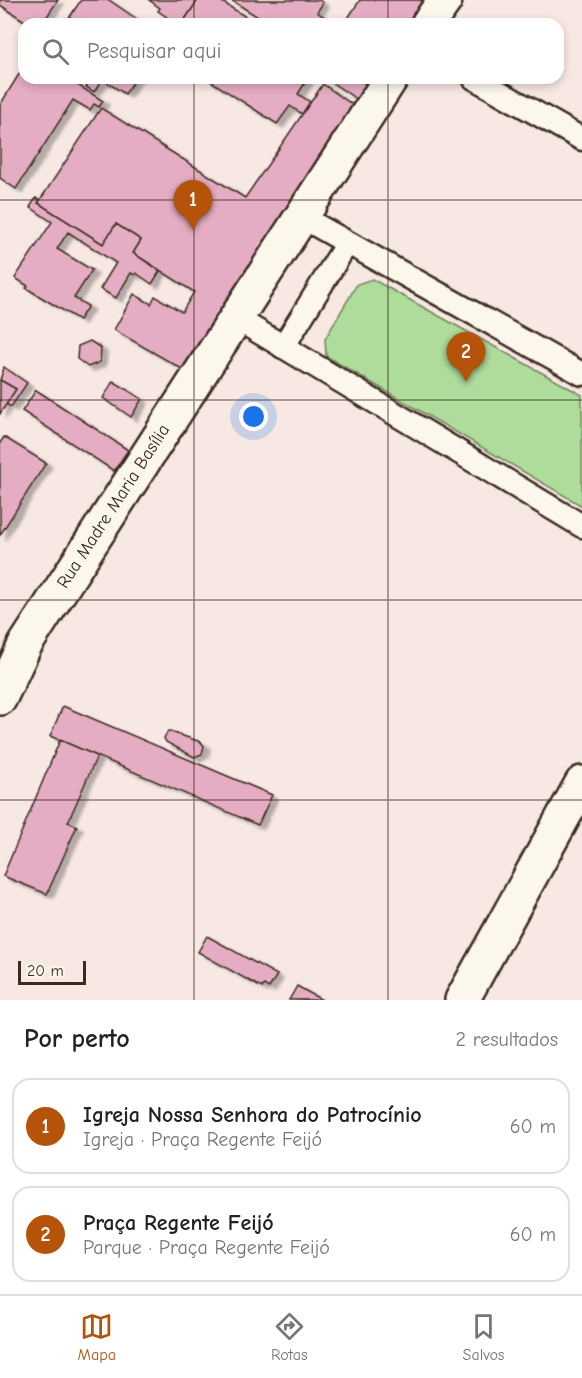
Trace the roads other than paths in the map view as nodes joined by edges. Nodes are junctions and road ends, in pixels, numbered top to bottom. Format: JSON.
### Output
{"nodes":[{"id":1,"x":445,"y":0,"type":"edge"},
{"id":2,"x":432,"y":18,"type":"edge"},
{"id":3,"x":387,"y":84,"type":"edge"},
{"id":4,"x":485,"y":84,"type":"edge"},
{"id":5,"x":582,"y":139,"type":"edge"},
{"id":6,"x":300,"y":216,"type":"junction"},
{"id":7,"x":347,"y":243,"type":"junction"},
{"id":8,"x":234,"y":317,"type":"junction"},
{"id":9,"x":283,"y":346,"type":"junction"},
{"id":10,"x":582,"y":375,"type":"edge"},
{"id":11,"x":582,"y":526,"type":"edge"},
{"id":12,"x":0,"y":698,"type":"edge"},
{"id":13,"x":582,"y":783,"type":"edge"},
{"id":14,"x":462,"y":1000,"type":"edge"}],
"edges":[{"from":1,"to":2,"type":"street"},
{"from":3,"to":6,"type":"street","name":"Rua Madre Maria Basília"},
{"from":4,"to":5,"type":"street"},
{"from":6,"to":7,"type":"street"},
{"from":6,"to":8,"type":"street","name":"Rua Madre Maria Basília"},
{"from":7,"to":9,"type":"street"},
{"from":7,"to":10,"type":"street"},
{"from":8,"to":9,"type":"street"},
{"from":8,"to":12,"type":"street","name":"Rua Madre Maria Basília"},
{"from":9,"to":11,"type":"street"},
{"from":13,"to":14,"type":"street"}]}
